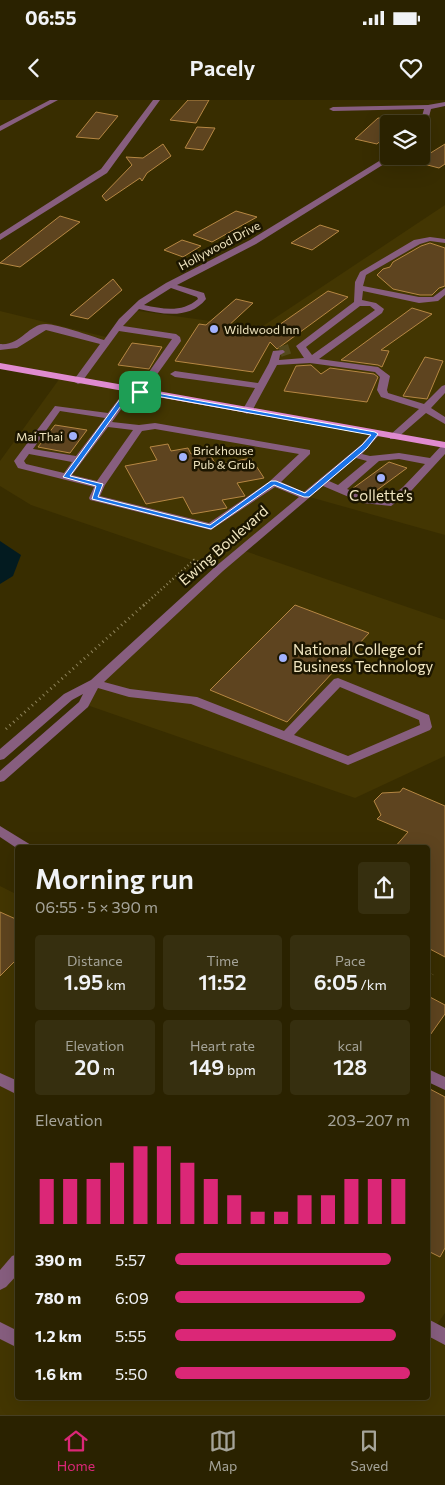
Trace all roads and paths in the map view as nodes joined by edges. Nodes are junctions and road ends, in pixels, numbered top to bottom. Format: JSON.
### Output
{"nodes":[{"id":1,"x":55,"y":100,"type":"edge"},
{"id":2,"x":157,"y":100,"type":"edge"},
{"id":3,"x":445,"y":104,"type":"edge"},
{"id":4,"x":428,"y":107,"type":"junction"},
{"id":5,"x":333,"y":109,"type":"dead end"},
{"id":6,"x":426,"y":115,"type":"edge"},
{"id":7,"x":0,"y":129,"type":"edge"},
{"id":8,"x":380,"y":164,"type":"edge"},
{"id":9,"x":0,"y":238,"type":"edge"},
{"id":10,"x":445,"y":241,"type":"edge"},
{"id":11,"x":169,"y":286,"type":"junction"},
{"id":12,"x":358,"y":288,"type":"junction"},
{"id":13,"x":445,"y":291,"type":"edge"},
{"id":14,"x":358,"y":303,"type":"junction"},
{"id":15,"x":137,"y":306,"type":"junction"},
{"id":16,"x":117,"y":328,"type":"junction"},
{"id":17,"x":106,"y":342,"type":"junction"},
{"id":18,"x":0,"y":347,"type":"edge"},
{"id":19,"x":280,"y":352,"type":"dead end"},
{"id":20,"x":310,"y":360,"type":"junction"},
{"id":21,"x":274,"y":364,"type":"junction"},
{"id":22,"x":0,"y":366,"type":"edge"},
{"id":23,"x":175,"y":374,"type":"dead end"},
{"id":24,"x":78,"y":381,"type":"junction"},
{"id":25,"x":262,"y":386,"type":"junction"},
{"id":26,"x":445,"y":388,"type":"edge"},
{"id":27,"x":135,"y":391,"type":"junction"},
{"id":28,"x":425,"y":408,"type":"junction"},
{"id":29,"x":247,"y":411,"type":"junction"},
{"id":30,"x":108,"y":420,"type":"junction"},
{"id":31,"x":445,"y":421,"type":"edge"},
{"id":32,"x":139,"y":428,"type":"junction"},
{"id":33,"x":375,"y":434,"type":"junction"},
{"id":34,"x":393,"y":437,"type":"junction"},
{"id":35,"x":445,"y":447,"type":"edge"},
{"id":36,"x":26,"y":451,"type":"junction"},
{"id":37,"x":354,"y":455,"type":"junction"},
{"id":38,"x":375,"y":458,"type":"junction"},
{"id":39,"x":79,"y":460,"type":"junction"},
{"id":40,"x":433,"y":462,"type":"junction"},
{"id":41,"x":66,"y":477,"type":"junction"},
{"id":42,"x":322,"y":482,"type":"junction"},
{"id":43,"x":274,"y":483,"type":"junction"},
{"id":44,"x":100,"y":485,"type":"junction"},
{"id":45,"x":339,"y":490,"type":"junction"},
{"id":46,"x":306,"y":496,"type":"junction"},
{"id":47,"x":219,"y":569,"type":"junction"},
{"id":48,"x":95,"y":683,"type":"junction"},
{"id":49,"x":0,"y":734,"type":"edge"},
{"id":50,"x":285,"y":737,"type":"junction"},
{"id":51,"x":0,"y":756,"type":"edge"},
{"id":52,"x":0,"y":778,"type":"edge"},
{"id":53,"x":0,"y":831,"type":"edge"},
{"id":54,"x":21,"y":845,"type":"edge"},
{"id":55,"x":432,"y":974,"type":"dead end"},
{"id":56,"x":430,"y":977,"type":"edge"},
{"id":57,"x":430,"y":1076,"type":"edge"},
{"id":58,"x":0,"y":1079,"type":"edge"},
{"id":59,"x":445,"y":1084,"type":"edge"},
{"id":60,"x":15,"y":1087,"type":"edge"},
{"id":61,"x":15,"y":1264,"type":"edge"},
{"id":62,"x":0,"y":1282,"type":"edge"},
{"id":63,"x":430,"y":1328,"type":"edge"},
{"id":64,"x":0,"y":1330,"type":"edge"},
{"id":65,"x":445,"y":1337,"type":"edge"},
{"id":66,"x":15,"y":1338,"type":"edge"}],
"edges":[{"from":1,"to":7,"type":"street"},
{"from":2,"to":9,"type":"street"},
{"from":3,"to":4,"type":"street"},
{"from":4,"to":5,"type":"street"},
{"from":4,"to":6,"type":"street"},
{"from":8,"to":11,"type":"street","name":"Hollywood Drive"},
{"from":10,"to":12,"type":"street"},
{"from":11,"to":15,"type":"street","name":"Hollywood Drive"},
{"from":11,"to":15,"type":"street"},
{"from":12,"to":13,"type":"street"},
{"from":12,"to":14,"type":"street"},
{"from":14,"to":20,"type":"street"},
{"from":14,"to":20,"type":"street"},
{"from":15,"to":16,"type":"street","name":"Hollywood Drive"},
{"from":16,"to":17,"type":"street","name":"Hollywood Drive"},
{"from":16,"to":27,"type":"street"},
{"from":17,"to":18,"type":"street"},
{"from":17,"to":24,"type":"street","name":"Hollywood Drive"},
{"from":19,"to":21,"type":"street"},
{"from":20,"to":21,"type":"street"},
{"from":20,"to":28,"type":"street"},
{"from":21,"to":25,"type":"street"},
{"from":22,"to":24,"type":"main road"},
{"from":23,"to":25,"type":"street"},
{"from":24,"to":27,"type":"main road"},
{"from":25,"to":29,"type":"street"},
{"from":26,"to":28,"type":"street"},
{"from":27,"to":29,"type":"main road"},
{"from":27,"to":30,"type":"street"},
{"from":28,"to":31,"type":"street"},
{"from":28,"to":34,"type":"street"},
{"from":29,"to":33,"type":"main road"},
{"from":30,"to":32,"type":"street"},
{"from":30,"to":36,"type":"street"},
{"from":30,"to":39,"type":"street"},
{"from":32,"to":43,"type":"street"},
{"from":32,"to":44,"type":"street"},
{"from":33,"to":34,"type":"main road"},
{"from":33,"to":37,"type":"street","name":"Ewing Boulevard"},
{"from":34,"to":35,"type":"main road"},
{"from":35,"to":40,"type":"street"},
{"from":36,"to":39,"type":"street"},
{"from":36,"to":41,"type":"street"},
{"from":37,"to":38,"type":"street"},
{"from":37,"to":42,"type":"street","name":"Ewing Boulevard"},
{"from":38,"to":40,"type":"street"},
{"from":38,"to":45,"type":"street"},
{"from":39,"to":41,"type":"street"},
{"from":40,"to":45,"type":"street"},
{"from":41,"to":44,"type":"street"},
{"from":42,"to":45,"type":"street"},
{"from":42,"to":46,"type":"street","name":"Ewing Boulevard"},
{"from":43,"to":44,"type":"street"},
{"from":43,"to":46,"type":"street"},
{"from":46,"to":47,"type":"street","name":"Ewing Boulevard"},
{"from":47,"to":48,"type":"street","name":"Ewing Boulevard"},
{"from":47,"to":49,"type":"path"},
{"from":48,"to":50,"type":"street"},
{"from":48,"to":51,"type":"street","name":"Ewing Boulevard"},
{"from":48,"to":52,"type":"street","name":"Ewing Boulevard"},
{"from":50,"to":50,"type":"street"},
{"from":53,"to":54,"type":"street"},
{"from":55,"to":56,"type":"path"},
{"from":57,"to":59,"type":"street"},
{"from":58,"to":60,"type":"street"},
{"from":61,"to":62,"type":"street"},
{"from":63,"to":65,"type":"street"},
{"from":64,"to":66,"type":"street"}]}
